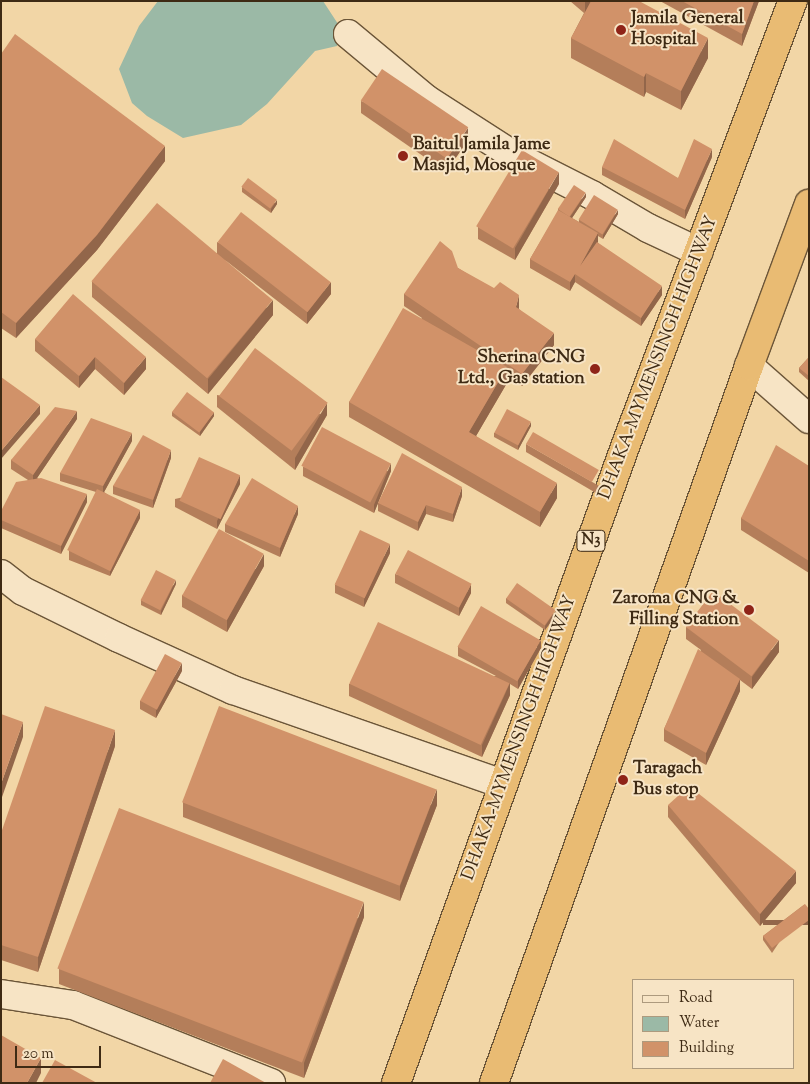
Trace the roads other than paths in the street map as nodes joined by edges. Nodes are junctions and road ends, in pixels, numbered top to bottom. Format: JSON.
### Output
{"nodes":[{"id":1,"x":793,"y":1,"type":"edge"},
{"id":2,"x":348,"y":34,"type":"dead end"},
{"id":3,"x":809,"y":204,"type":"edge"},
{"id":4,"x":699,"y":252,"type":"junction"},
{"id":5,"x":749,"y":366,"type":"junction"},
{"id":6,"x":809,"y":419,"type":"edge"},
{"id":7,"x":1,"y":574,"type":"edge"},
{"id":8,"x":503,"y":784,"type":"junction"},
{"id":9,"x":1,"y":994,"type":"edge"},
{"id":10,"x":271,"y":1083,"type":"edge"},
{"id":11,"x":396,"y":1083,"type":"edge"},
{"id":12,"x":494,"y":1083,"type":"edge"}],
"edges":[{"from":1,"to":4,"type":"highway","name":"DHAKA-MYMENSINGH HIGHWAY","number":"N3"},
{"from":2,"to":4,"type":"street"},
{"from":3,"to":5,"type":"highway"},
{"from":4,"to":8,"type":"highway","name":"DHAKA-MYMENSINGH HIGHWAY","number":"N3"},
{"from":5,"to":6,"type":"street"},
{"from":5,"to":12,"type":"highway"},
{"from":7,"to":8,"type":"street"},
{"from":8,"to":11,"type":"highway","name":"DHAKA-MYMENSINGH HIGHWAY","number":"N3"},
{"from":9,"to":10,"type":"street"}]}
